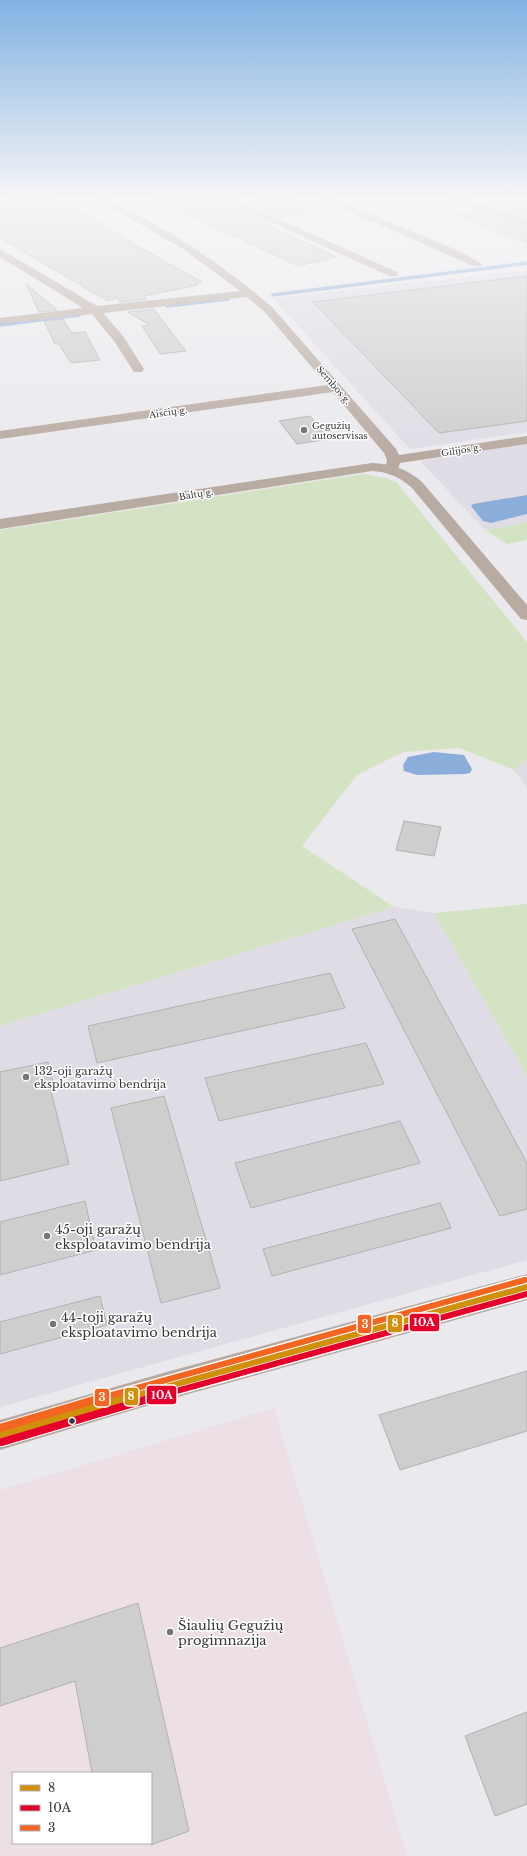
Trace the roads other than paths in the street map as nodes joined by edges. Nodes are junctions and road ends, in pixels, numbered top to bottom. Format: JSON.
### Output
{"nodes":[{"id":1,"x":51,"y":284,"type":"edge"},
{"id":2,"x":237,"y":284,"type":"edge"},
{"id":3,"x":250,"y":293,"type":"junction"},
{"id":4,"x":95,"y":310,"type":"junction"},
{"id":5,"x":0,"y":321,"type":"edge"},
{"id":6,"x":138,"y":368,"type":"dead end"},
{"id":7,"x":336,"y":388,"type":"junction"},
{"id":8,"x":0,"y":436,"type":"edge"},
{"id":9,"x":527,"y":440,"type":"edge"},
{"id":10,"x":393,"y":465,"type":"junction"},
{"id":11,"x":0,"y":524,"type":"edge"},
{"id":12,"x":527,"y":615,"type":"edge"},
{"id":13,"x":527,"y":1287,"type":"edge"},
{"id":14,"x":0,"y":1435,"type":"edge"}],
"edges":[{"from":1,"to":4,"type":"street"},
{"from":2,"to":3,"type":"street","name":"Sembos g."},
{"from":3,"to":4,"type":"street"},
{"from":3,"to":7,"type":"street","name":"Sembos g."},
{"from":4,"to":5,"type":"street"},
{"from":4,"to":6,"type":"street"},
{"from":7,"to":8,"type":"street","name":"Aisčių g."},
{"from":7,"to":10,"type":"street","name":"Sembos g."},
{"from":9,"to":10,"type":"street","name":"Gilijos g."},
{"from":10,"to":11,"type":"main road","name":"Baltų g."},
{"from":10,"to":12,"type":"main road","name":"Sembos g."},
{"from":13,"to":14,"type":"street"}]}
